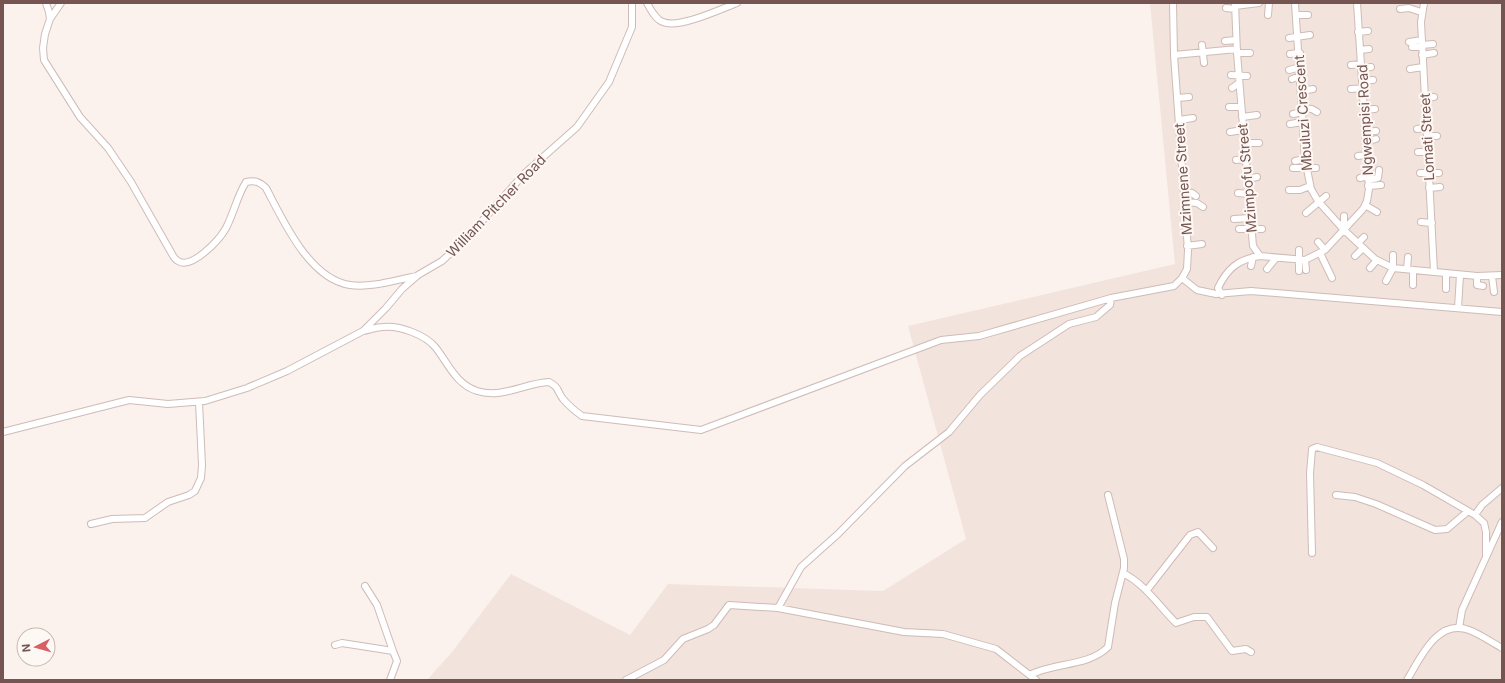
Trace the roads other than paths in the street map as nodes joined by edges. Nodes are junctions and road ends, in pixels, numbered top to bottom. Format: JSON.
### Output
{"nodes":[{"id":1,"x":46,"y":3,"type":"edge"},
{"id":2,"x":61,"y":3,"type":"edge"},
{"id":3,"x":632,"y":3,"type":"edge"},
{"id":4,"x":647,"y":3,"type":"edge"},
{"id":5,"x":737,"y":3,"type":"edge"},
{"id":6,"x":1173,"y":3,"type":"edge"},
{"id":7,"x":1259,"y":3,"type":"edge"},
{"id":8,"x":1269,"y":3,"type":"edge"},
{"id":9,"x":1295,"y":3,"type":"edge"},
{"id":10,"x":1424,"y":3,"type":"edge"},
{"id":11,"x":1357,"y":5,"type":"edge"},
{"id":12,"x":1235,"y":6,"type":"edge"},
{"id":13,"x":1349,"y":7,"type":"dead end"},
{"id":14,"x":1226,"y":8,"type":"dead end"},
{"id":15,"x":1400,"y":9,"type":"dead end"},
{"id":16,"x":1421,"y":12,"type":"junction"},
{"id":17,"x":1268,"y":14,"type":"dead end"},
{"id":18,"x":1308,"y":15,"type":"dead end"},
{"id":19,"x":1296,"y":16,"type":"junction"},
{"id":20,"x":50,"y":19,"type":"junction"},
{"id":21,"x":1368,"y":31,"type":"dead end"},
{"id":22,"x":1358,"y":32,"type":"junction"},
{"id":23,"x":1310,"y":35,"type":"dead end"},
{"id":24,"x":1298,"y":36,"type":"junction"},
{"id":25,"x":1289,"y":38,"type":"dead end"},
{"id":26,"x":1236,"y":40,"type":"junction"},
{"id":27,"x":1225,"y":41,"type":"dead end"},
{"id":28,"x":1410,"y":44,"type":"dead end"},
{"id":29,"x":1422,"y":44,"type":"junction"},
{"id":30,"x":1433,"y":44,"type":"dead end"},
{"id":31,"x":1202,"y":45,"type":"dead end"},
{"id":32,"x":1369,"y":49,"type":"dead end"},
{"id":33,"x":1360,"y":50,"type":"junction"},
{"id":34,"x":1237,"y":51,"type":"junction"},
{"id":35,"x":1202,"y":52,"type":"junction"},
{"id":36,"x":1250,"y":52,"type":"dead end"},
{"id":37,"x":1300,"y":53,"type":"junction"},
{"id":38,"x":1434,"y":53,"type":"dead end"},
{"id":39,"x":1290,"y":54,"type":"dead end"},
{"id":40,"x":1174,"y":55,"type":"junction"},
{"id":41,"x":1422,"y":55,"type":"junction"},
{"id":42,"x":1204,"y":63,"type":"dead end"},
{"id":43,"x":1351,"y":65,"type":"dead end"},
{"id":44,"x":1361,"y":66,"type":"junction"},
{"id":45,"x":1300,"y":67,"type":"junction"},
{"id":46,"x":1371,"y":67,"type":"dead end"},
{"id":47,"x":1423,"y":67,"type":"junction"},
{"id":48,"x":1410,"y":69,"type":"dead end"},
{"id":49,"x":1289,"y":70,"type":"dead end"},
{"id":50,"x":1231,"y":76,"type":"dead end"},
{"id":51,"x":1247,"y":76,"type":"dead end"},
{"id":52,"x":1300,"y":76,"type":"junction"},
{"id":53,"x":1239,"y":79,"type":"junction"},
{"id":54,"x":1292,"y":79,"type":"dead end"},
{"id":55,"x":1373,"y":80,"type":"dead end"},
{"id":56,"x":1362,"y":81,"type":"junction"},
{"id":57,"x":1232,"y":88,"type":"dead end"},
{"id":58,"x":1362,"y":88,"type":"junction"},
{"id":59,"x":1313,"y":89,"type":"dead end"},
{"id":60,"x":1351,"y":89,"type":"dead end"},
{"id":61,"x":1301,"y":92,"type":"junction"},
{"id":62,"x":1363,"y":95,"type":"junction"},
{"id":63,"x":1355,"y":96,"type":"dead end"},
{"id":64,"x":1189,"y":97,"type":"dead end"},
{"id":65,"x":1434,"y":97,"type":"dead end"},
{"id":66,"x":1177,"y":98,"type":"junction"},
{"id":67,"x":1425,"y":98,"type":"junction"},
{"id":68,"x":1229,"y":107,"type":"dead end"},
{"id":69,"x":1241,"y":107,"type":"junction"},
{"id":70,"x":1375,"y":109,"type":"dead end"},
{"id":71,"x":1303,"y":110,"type":"junction"},
{"id":72,"x":1364,"y":110,"type":"junction"},
{"id":73,"x":1317,"y":112,"type":"dead end"},
{"id":74,"x":1293,"y":114,"type":"dead end"},
{"id":75,"x":1257,"y":115,"type":"dead end"},
{"id":76,"x":1242,"y":117,"type":"junction"},
{"id":77,"x":1194,"y":118,"type":"dead end"},
{"id":78,"x":1179,"y":120,"type":"junction"},
{"id":79,"x":1303,"y":122,"type":"junction"},
{"id":80,"x":1290,"y":124,"type":"dead end"},
{"id":81,"x":1426,"y":128,"type":"junction"},
{"id":82,"x":1417,"y":129,"type":"dead end"},
{"id":83,"x":1243,"y":130,"type":"junction"},
{"id":84,"x":1376,"y":131,"type":"dead end"},
{"id":85,"x":1230,"y":132,"type":"dead end"},
{"id":86,"x":1365,"y":132,"type":"junction"},
{"id":87,"x":1427,"y":136,"type":"junction"},
{"id":88,"x":1437,"y":136,"type":"dead end"},
{"id":89,"x":1376,"y":139,"type":"dead end"},
{"id":90,"x":1366,"y":142,"type":"junction"},
{"id":91,"x":1244,"y":143,"type":"junction"},
{"id":92,"x":1259,"y":143,"type":"dead end"},
{"id":93,"x":1418,"y":152,"type":"dead end"},
{"id":94,"x":1427,"y":152,"type":"junction"},
{"id":95,"x":1367,"y":155,"type":"junction"},
{"id":96,"x":1358,"y":156,"type":"dead end"},
{"id":97,"x":1245,"y":159,"type":"junction"},
{"id":98,"x":1305,"y":159,"type":"junction"},
{"id":99,"x":1236,"y":160,"type":"dead end"},
{"id":100,"x":1295,"y":161,"type":"dead end"},
{"id":101,"x":1306,"y":167,"type":"junction"},
{"id":102,"x":1293,"y":168,"type":"dead end"},
{"id":103,"x":1316,"y":168,"type":"dead end"},
{"id":104,"x":1379,"y":170,"type":"dead end"},
{"id":105,"x":1420,"y":173,"type":"dead end"},
{"id":106,"x":1439,"y":173,"type":"dead end"},
{"id":107,"x":1429,"y":174,"type":"junction"},
{"id":108,"x":1257,"y":177,"type":"dead end"},
{"id":109,"x":1247,"y":179,"type":"junction"},
{"id":110,"x":1361,"y":181,"type":"dead end"},
{"id":111,"x":1368,"y":181,"type":"junction"},
{"id":112,"x":1381,"y":185,"type":"dead end"},
{"id":113,"x":1310,"y":186,"type":"junction"},
{"id":114,"x":1440,"y":187,"type":"dead end"},
{"id":115,"x":1430,"y":188,"type":"junction"},
{"id":116,"x":1289,"y":190,"type":"dead end"},
{"id":117,"x":1184,"y":192,"type":"junction"},
{"id":118,"x":1238,"y":193,"type":"dead end"},
{"id":119,"x":1248,"y":194,"type":"junction"},
{"id":120,"x":1196,"y":196,"type":"dead end"},
{"id":121,"x":1326,"y":196,"type":"dead end"},
{"id":122,"x":1318,"y":201,"type":"junction"},
{"id":123,"x":1184,"y":202,"type":"junction"},
{"id":124,"x":1365,"y":205,"type":"junction"},
{"id":125,"x":1203,"y":207,"type":"dead end"},
{"id":126,"x":1377,"y":212,"type":"dead end"},
{"id":127,"x":1306,"y":213,"type":"dead end"},
{"id":128,"x":1423,"y":214,"type":"dead end"},
{"id":129,"x":1431,"y":214,"type":"junction"},
{"id":130,"x":1344,"y":216,"type":"dead end"},
{"id":131,"x":1250,"y":218,"type":"junction"},
{"id":132,"x":1234,"y":219,"type":"dead end"},
{"id":133,"x":1421,"y":222,"type":"dead end"},
{"id":134,"x":1432,"y":223,"type":"junction"},
{"id":135,"x":1343,"y":228,"type":"junction"},
{"id":136,"x":1239,"y":229,"type":"dead end"},
{"id":137,"x":1251,"y":229,"type":"junction"},
{"id":138,"x":1262,"y":229,"type":"dead end"},
{"id":139,"x":1364,"y":237,"type":"dead end"},
{"id":140,"x":1318,"y":242,"type":"dead end"},
{"id":141,"x":1358,"y":243,"type":"junction"},
{"id":142,"x":1202,"y":244,"type":"dead end"},
{"id":143,"x":1188,"y":246,"type":"junction"},
{"id":144,"x":1363,"y":248,"type":"junction"},
{"id":145,"x":1267,"y":250,"type":"dead end"},
{"id":146,"x":1299,"y":250,"type":"dead end"},
{"id":147,"x":1322,"y":251,"type":"junction"},
{"id":148,"x":1393,"y":255,"type":"dead end"},
{"id":149,"x":1257,"y":256,"type":"junction"},
{"id":150,"x":1355,"y":256,"type":"dead end"},
{"id":151,"x":1268,"y":257,"type":"junction"},
{"id":152,"x":1408,"y":257,"type":"dead end"},
{"id":153,"x":1276,"y":258,"type":"junction"},
{"id":154,"x":1301,"y":260,"type":"junction"},
{"id":155,"x":1377,"y":260,"type":"junction"},
{"id":156,"x":1252,"y":266,"type":"dead end"},
{"id":157,"x":1370,"y":268,"type":"dead end"},
{"id":158,"x":1393,"y":268,"type":"junction"},
{"id":159,"x":1267,"y":269,"type":"dead end"},
{"id":160,"x":1302,"y":270,"type":"dead end"},
{"id":161,"x":1410,"y":270,"type":"junction"},
{"id":162,"x":1434,"y":272,"type":"junction"},
{"id":163,"x":1446,"y":273,"type":"junction"},
{"id":164,"x":1460,"y":275,"type":"junction"},
{"id":165,"x":1502,"y":275,"type":"edge"},
{"id":166,"x":418,"y":276,"type":"junction"},
{"id":167,"x":1477,"y":276,"type":"junction"},
{"id":168,"x":1492,"y":276,"type":"junction"},
{"id":169,"x":1182,"y":278,"type":"junction"},
{"id":170,"x":1332,"y":278,"type":"dead end"},
{"id":171,"x":1386,"y":280,"type":"dead end"},
{"id":172,"x":1413,"y":285,"type":"dead end"},
{"id":173,"x":1483,"y":286,"type":"dead end"},
{"id":174,"x":1446,"y":289,"type":"dead end"},
{"id":175,"x":1494,"y":292,"type":"dead end"},
{"id":176,"x":1222,"y":295,"type":"junction"},
{"id":177,"x":1112,"y":298,"type":"junction"},
{"id":178,"x":1458,"y":308,"type":"junction"},
{"id":179,"x":1502,"y":312,"type":"edge"},
{"id":180,"x":363,"y":331,"type":"junction"},
{"id":181,"x":199,"y":402,"type":"junction"},
{"id":182,"x":3,"y":432,"type":"edge"},
{"id":183,"x":1502,"y":488,"type":"edge"},
{"id":184,"x":1108,"y":495,"type":"dead end"},
{"id":185,"x":1336,"y":495,"type":"dead end"},
{"id":186,"x":1467,"y":512,"type":"junction"},
{"id":187,"x":1475,"y":515,"type":"junction"},
{"id":188,"x":1502,"y":522,"type":"edge"},
{"id":189,"x":91,"y":524,"type":"dead end"},
{"id":190,"x":1213,"y":548,"type":"dead end"},
{"id":191,"x":1312,"y":553,"type":"dead end"},
{"id":192,"x":1486,"y":555,"type":"junction"},
{"id":193,"x":1123,"y":573,"type":"junction"},
{"id":194,"x":365,"y":586,"type":"dead end"},
{"id":195,"x":1147,"y":590,"type":"junction"},
{"id":196,"x":778,"y":608,"type":"junction"},
{"id":197,"x":1459,"y":628,"type":"junction"},
{"id":198,"x":335,"y":645,"type":"dead end"},
{"id":199,"x":1502,"y":648,"type":"edge"},
{"id":200,"x":393,"y":650,"type":"junction"},
{"id":201,"x":1251,"y":652,"type":"dead end"},
{"id":202,"x":1030,"y":675,"type":"junction"},
{"id":203,"x":390,"y":680,"type":"edge"},
{"id":204,"x":626,"y":680,"type":"edge"},
{"id":205,"x":1036,"y":680,"type":"edge"},
{"id":206,"x":1407,"y":680,"type":"edge"}],
"edges":[{"from":1,"to":20,"type":"street"},
{"from":2,"to":20,"type":"street"},
{"from":3,"to":166,"type":"street","name":"William Pitcher Road"},
{"from":4,"to":5,"type":"street"},
{"from":6,"to":40,"type":"street","name":"Mzimnene Street"},
{"from":7,"to":12,"type":"street"},
{"from":8,"to":17,"type":"street"},
{"from":9,"to":19,"type":"street","name":"Mbuluzi Crescent"},
{"from":10,"to":16,"type":"street","name":"Lomati Street"},
{"from":11,"to":13,"type":"street"},
{"from":11,"to":22,"type":"street","name":"Ngwempisi Road"},
{"from":12,"to":14,"type":"street"},
{"from":12,"to":26,"type":"street","name":"Mzimpofu Street"},
{"from":15,"to":16,"type":"street"},
{"from":16,"to":29,"type":"street","name":"Lomati Street"},
{"from":18,"to":19,"type":"street"},
{"from":19,"to":24,"type":"street","name":"Mbuluzi Crescent"},
{"from":20,"to":166,"type":"street"},
{"from":21,"to":22,"type":"street"},
{"from":22,"to":33,"type":"street","name":"Ngwempisi Road"},
{"from":23,"to":24,"type":"street"},
{"from":24,"to":25,"type":"street"},
{"from":24,"to":37,"type":"street","name":"Mbuluzi Crescent"},
{"from":26,"to":27,"type":"street"},
{"from":26,"to":34,"type":"street","name":"Mzimpofu Street"},
{"from":28,"to":29,"type":"street"},
{"from":29,"to":30,"type":"street"},
{"from":29,"to":41,"type":"street","name":"Lomati Street"},
{"from":31,"to":35,"type":"street"},
{"from":32,"to":33,"type":"street"},
{"from":33,"to":44,"type":"street","name":"Ngwempisi Road"},
{"from":34,"to":35,"type":"street"},
{"from":34,"to":36,"type":"street"},
{"from":34,"to":53,"type":"street","name":"Mzimpofu Street"},
{"from":35,"to":40,"type":"street"},
{"from":35,"to":42,"type":"street"},
{"from":37,"to":39,"type":"street"},
{"from":37,"to":45,"type":"street","name":"Mbuluzi Crescent"},
{"from":38,"to":41,"type":"street"},
{"from":40,"to":66,"type":"street","name":"Mzimnene Street"},
{"from":41,"to":47,"type":"street","name":"Lomati Street"},
{"from":43,"to":44,"type":"street"},
{"from":44,"to":46,"type":"street"},
{"from":44,"to":56,"type":"street","name":"Ngwempisi Road"},
{"from":45,"to":49,"type":"street"},
{"from":45,"to":52,"type":"street","name":"Mbuluzi Crescent"},
{"from":47,"to":48,"type":"street"},
{"from":47,"to":67,"type":"street","name":"Lomati Street"},
{"from":50,"to":53,"type":"street"},
{"from":51,"to":53,"type":"street"},
{"from":52,"to":54,"type":"street"},
{"from":52,"to":61,"type":"street","name":"Mbuluzi Crescent"},
{"from":53,"to":57,"type":"street"},
{"from":53,"to":69,"type":"street","name":"Mzimpofu Street"},
{"from":55,"to":56,"type":"street"},
{"from":56,"to":58,"type":"street","name":"Ngwempisi Road"},
{"from":58,"to":60,"type":"street"},
{"from":58,"to":62,"type":"street","name":"Ngwempisi Road"},
{"from":59,"to":61,"type":"street"},
{"from":61,"to":71,"type":"street","name":"Mbuluzi Crescent"},
{"from":62,"to":63,"type":"street"},
{"from":62,"to":72,"type":"street","name":"Ngwempisi Road"},
{"from":64,"to":66,"type":"street"},
{"from":65,"to":67,"type":"street"},
{"from":66,"to":78,"type":"street","name":"Mzimnene Street"},
{"from":67,"to":81,"type":"street","name":"Lomati Street"},
{"from":68,"to":69,"type":"street"},
{"from":69,"to":76,"type":"street","name":"Mzimpofu Street"},
{"from":70,"to":72,"type":"street"},
{"from":71,"to":73,"type":"street"},
{"from":71,"to":74,"type":"street"},
{"from":71,"to":79,"type":"street","name":"Mbuluzi Crescent"},
{"from":72,"to":86,"type":"street","name":"Ngwempisi Road"},
{"from":75,"to":76,"type":"street"},
{"from":76,"to":83,"type":"street","name":"Mzimpofu Street"},
{"from":77,"to":78,"type":"street"},
{"from":78,"to":117,"type":"street","name":"Mzimnene Street"},
{"from":79,"to":80,"type":"street"},
{"from":79,"to":98,"type":"street","name":"Mbuluzi Crescent"},
{"from":81,"to":82,"type":"street"},
{"from":81,"to":87,"type":"street","name":"Lomati Street"},
{"from":83,"to":85,"type":"street"},
{"from":83,"to":91,"type":"street","name":"Mzimpofu Street"},
{"from":84,"to":86,"type":"street"},
{"from":86,"to":90,"type":"street","name":"Ngwempisi Road"},
{"from":87,"to":88,"type":"street"},
{"from":87,"to":94,"type":"street","name":"Lomati Street"},
{"from":89,"to":90,"type":"street"},
{"from":90,"to":95,"type":"street","name":"Ngwempisi Road"},
{"from":91,"to":92,"type":"street"},
{"from":91,"to":97,"type":"street","name":"Mzimpofu Street"},
{"from":93,"to":94,"type":"street"},
{"from":94,"to":107,"type":"street","name":"Lomati Street"},
{"from":95,"to":96,"type":"street"},
{"from":95,"to":111,"type":"street","name":"Ngwempisi Road"},
{"from":97,"to":99,"type":"street"},
{"from":97,"to":109,"type":"street","name":"Mzimpofu Street"},
{"from":98,"to":100,"type":"street"},
{"from":98,"to":101,"type":"street","name":"Mbuluzi Crescent"},
{"from":101,"to":102,"type":"street"},
{"from":101,"to":103,"type":"street"},
{"from":101,"to":113,"type":"street","name":"Mbuluzi Crescent"},
{"from":104,"to":111,"type":"street"},
{"from":105,"to":107,"type":"street"},
{"from":106,"to":107,"type":"street"},
{"from":107,"to":115,"type":"street","name":"Lomati Street"},
{"from":108,"to":109,"type":"street"},
{"from":109,"to":119,"type":"street","name":"Mzimpofu Street"},
{"from":110,"to":111,"type":"street"},
{"from":111,"to":112,"type":"street"},
{"from":111,"to":124,"type":"street","name":"Ngwempisi Road"},
{"from":113,"to":116,"type":"street"},
{"from":113,"to":122,"type":"street","name":"Mbuluzi Crescent"},
{"from":114,"to":115,"type":"street"},
{"from":115,"to":129,"type":"street","name":"Lomati Street"},
{"from":117,"to":120,"type":"street"},
{"from":117,"to":123,"type":"street","name":"Mzimnene Street"},
{"from":118,"to":119,"type":"street"},
{"from":119,"to":131,"type":"street","name":"Mzimpofu Street"},
{"from":121,"to":122,"type":"street"},
{"from":122,"to":127,"type":"street"},
{"from":122,"to":135,"type":"street","name":"Mbuluzi Crescent"},
{"from":123,"to":125,"type":"street"},
{"from":123,"to":143,"type":"street","name":"Mzimnene Street"},
{"from":124,"to":126,"type":"street"},
{"from":124,"to":135,"type":"street"},
{"from":128,"to":129,"type":"street"},
{"from":129,"to":134,"type":"street","name":"Lomati Street"},
{"from":130,"to":135,"type":"street"},
{"from":131,"to":132,"type":"street"},
{"from":131,"to":137,"type":"street","name":"Mzimpofu Street"},
{"from":133,"to":134,"type":"street"},
{"from":134,"to":162,"type":"street","name":"Lomati Street"},
{"from":135,"to":141,"type":"street","name":"Mbuluzi Crescent"},
{"from":135,"to":147,"type":"street"},
{"from":136,"to":137,"type":"street"},
{"from":137,"to":138,"type":"street"},
{"from":137,"to":149,"type":"street","name":"Mzimpofu Street"},
{"from":139,"to":141,"type":"street"},
{"from":140,"to":147,"type":"street"},
{"from":141,"to":144,"type":"street","name":"Mbuluzi Crescent"},
{"from":142,"to":143,"type":"street"},
{"from":143,"to":169,"type":"street","name":"Mzimnene Street"},
{"from":144,"to":150,"type":"street"},
{"from":144,"to":155,"type":"street","name":"Mbuluzi Crescent"},
{"from":145,"to":151,"type":"street"},
{"from":146,"to":154,"type":"street"},
{"from":147,"to":154,"type":"street"},
{"from":147,"to":170,"type":"street"},
{"from":148,"to":158,"type":"street"},
{"from":149,"to":151,"type":"street"},
{"from":149,"to":156,"type":"street"},
{"from":149,"to":176,"type":"street"},
{"from":151,"to":153,"type":"street"},
{"from":152,"to":161,"type":"street"},
{"from":153,"to":154,"type":"street"},
{"from":153,"to":159,"type":"street"},
{"from":154,"to":160,"type":"street"},
{"from":155,"to":157,"type":"street"},
{"from":155,"to":158,"type":"street","name":"Mbuluzi Crescent"},
{"from":158,"to":161,"type":"street","name":"Mbuluzi Crescent"},
{"from":158,"to":171,"type":"street"},
{"from":161,"to":162,"type":"street","name":"Mbuluzi Crescent"},
{"from":161,"to":172,"type":"street"},
{"from":162,"to":163,"type":"street","name":"Mbuluzi Crescent"},
{"from":163,"to":164,"type":"street","name":"Mbuluzi Crescent"},
{"from":163,"to":174,"type":"street"},
{"from":164,"to":167,"type":"street","name":"Mbuluzi Crescent"},
{"from":164,"to":178,"type":"street"},
{"from":165,"to":168,"type":"street","name":"Mbuluzi Crescent"},
{"from":166,"to":180,"type":"street","name":"William Pitcher Road"},
{"from":167,"to":168,"type":"street","name":"Mbuluzi Crescent"},
{"from":167,"to":173,"type":"street"},
{"from":168,"to":175,"type":"street"},
{"from":169,"to":176,"type":"street"},
{"from":169,"to":177,"type":"street"},
{"from":176,"to":178,"type":"street"},
{"from":177,"to":180,"type":"street"},
{"from":177,"to":196,"type":"street"},
{"from":178,"to":179,"type":"street"},
{"from":180,"to":181,"type":"street","name":"William Pitcher Road"},
{"from":181,"to":182,"type":"street","name":"William Pitcher Road"},
{"from":181,"to":189,"type":"street"},
{"from":183,"to":187,"type":"street"},
{"from":184,"to":193,"type":"street"},
{"from":185,"to":186,"type":"street"},
{"from":186,"to":187,"type":"street"},
{"from":186,"to":191,"type":"street"},
{"from":187,"to":192,"type":"street"},
{"from":188,"to":192,"type":"street"},
{"from":190,"to":195,"type":"street"},
{"from":192,"to":197,"type":"street"},
{"from":193,"to":195,"type":"street"},
{"from":193,"to":202,"type":"street"},
{"from":194,"to":200,"type":"street"},
{"from":195,"to":201,"type":"street"},
{"from":196,"to":202,"type":"street"},
{"from":196,"to":204,"type":"street"},
{"from":197,"to":199,"type":"street"},
{"from":197,"to":206,"type":"street"},
{"from":198,"to":200,"type":"street"},
{"from":200,"to":203,"type":"street"},
{"from":202,"to":205,"type":"street"}]}
